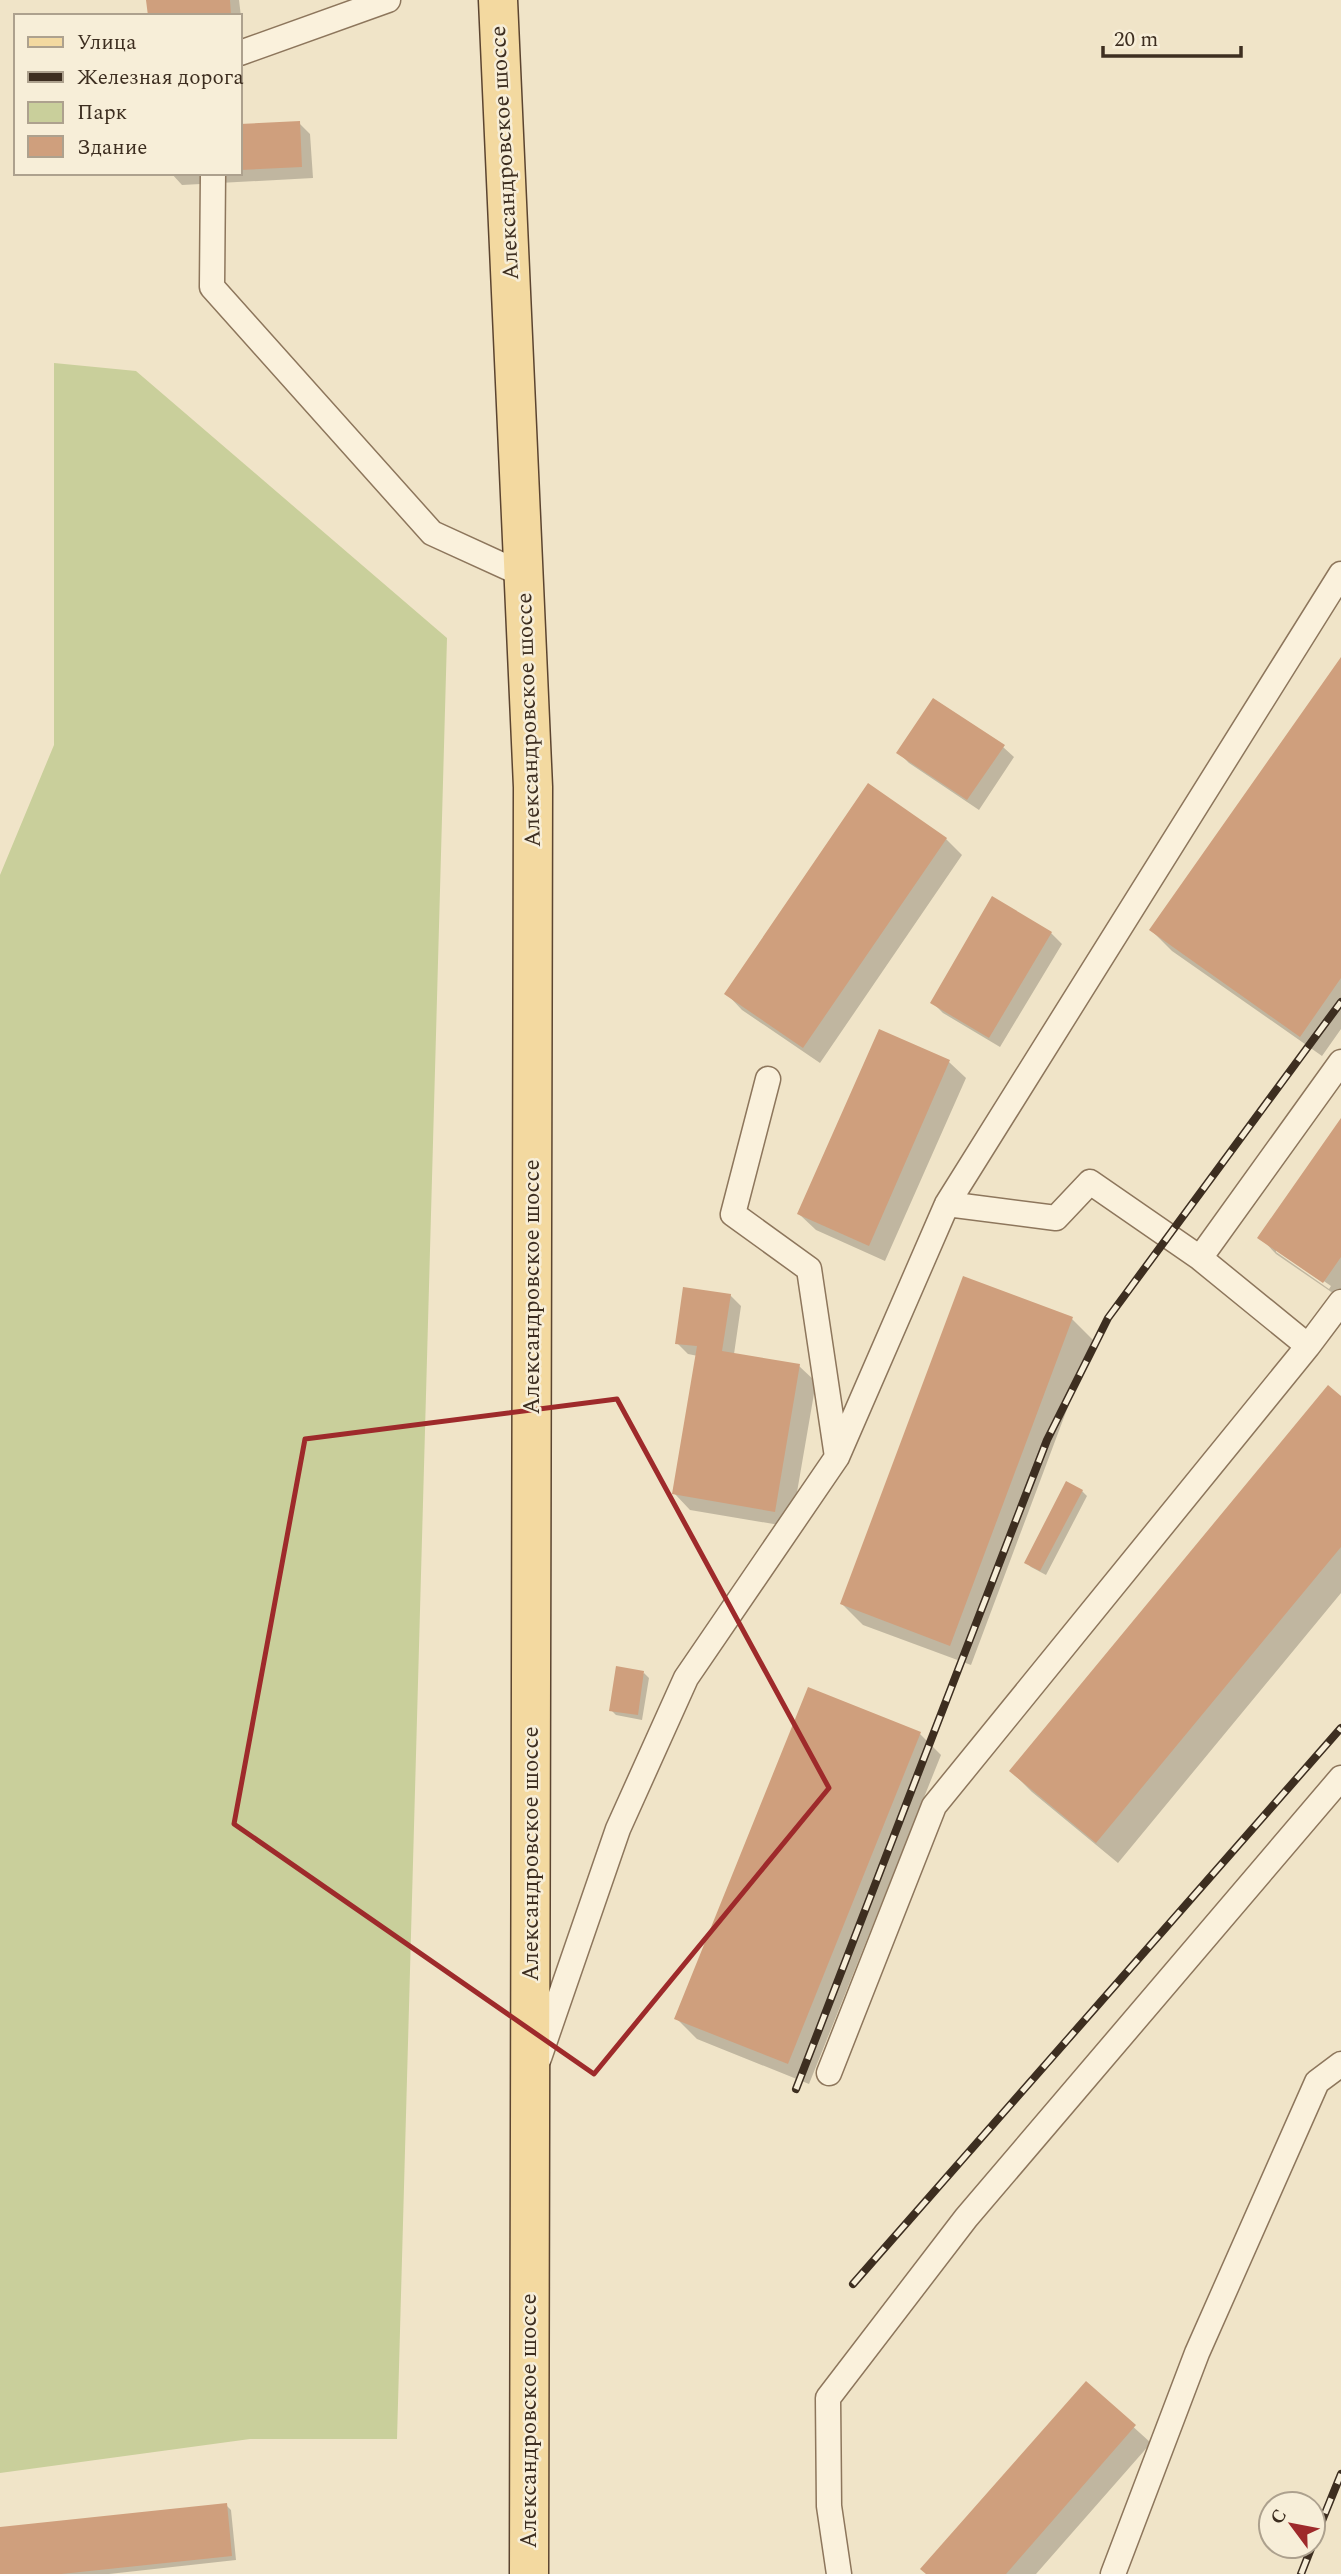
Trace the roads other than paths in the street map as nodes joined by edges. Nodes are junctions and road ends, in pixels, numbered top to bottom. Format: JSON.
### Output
{"nodes":[{"id":1,"x":388,"y":0,"type":"edge"},
{"id":2,"x":498,"y":0,"type":"edge"},
{"id":3,"x":242,"y":52,"type":"edge"},
{"id":4,"x":213,"y":175,"type":"edge"},
{"id":5,"x":1341,"y":574,"type":"edge"},
{"id":6,"x":524,"y":575,"type":"junction"},
{"id":7,"x":1341,"y":1062,"type":"edge"},
{"id":8,"x":768,"y":1079,"type":"dead end"},
{"id":9,"x":947,"y":1204,"type":"junction"},
{"id":10,"x":1200,"y":1258,"type":"junction"},
{"id":11,"x":1341,"y":1302,"type":"edge"},
{"id":12,"x":1308,"y":1346,"type":"junction"},
{"id":13,"x":837,"y":1457,"type":"junction"},
{"id":14,"x":1341,"y":1778,"type":"edge"},
{"id":15,"x":1341,"y":2064,"type":"edge"},
{"id":16,"x":829,"y":2073,"type":"dead end"},
{"id":17,"x":530,"y":2082,"type":"junction"},
{"id":18,"x":529,"y":2574,"type":"edge"},
{"id":19,"x":839,"y":2574,"type":"edge"},
{"id":20,"x":1113,"y":2574,"type":"edge"}],
"edges":[{"from":1,"to":3,"type":"lane"},
{"from":2,"to":6,"type":"main road","name":"Александровское шоссе"},
{"from":4,"to":6,"type":"lane"},
{"from":5,"to":9,"type":"lane"},
{"from":6,"to":17,"type":"main road","name":"Александровское шоссе"},
{"from":7,"to":10,"type":"lane"},
{"from":8,"to":13,"type":"lane"},
{"from":9,"to":10,"type":"lane"},
{"from":9,"to":13,"type":"lane"},
{"from":10,"to":12,"type":"lane"},
{"from":11,"to":12,"type":"lane"},
{"from":12,"to":16,"type":"lane"},
{"from":13,"to":17,"type":"lane"},
{"from":14,"to":19,"type":"lane"},
{"from":15,"to":20,"type":"lane"},
{"from":17,"to":18,"type":"main road","name":"Александровское шоссе"}]}
